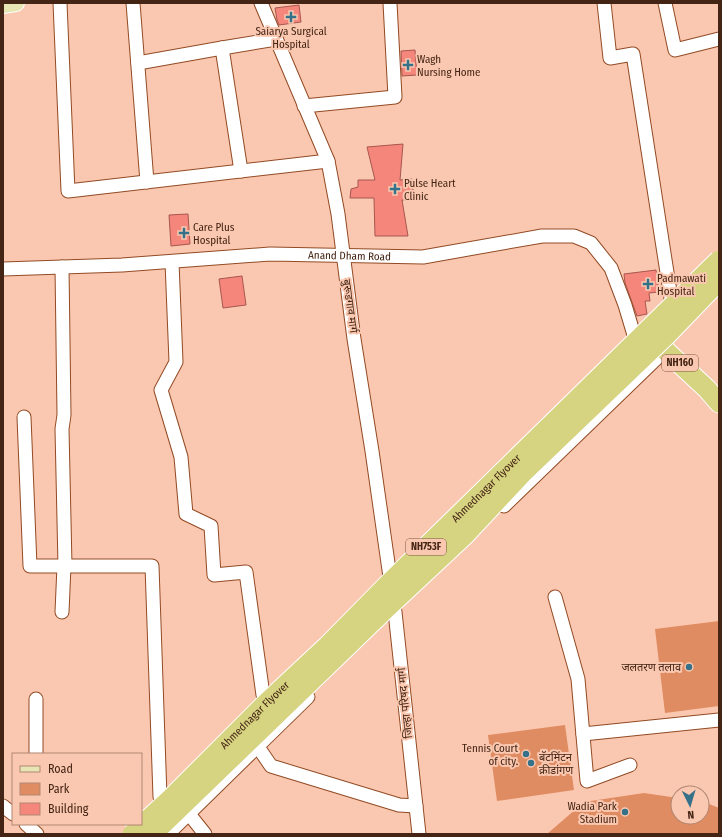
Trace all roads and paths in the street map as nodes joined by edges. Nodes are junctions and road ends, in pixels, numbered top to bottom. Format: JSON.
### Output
{"nodes":[{"id":1,"x":16,"y":3,"type":"edge"},
{"id":2,"x":60,"y":3,"type":"edge"},
{"id":3,"x":133,"y":3,"type":"edge"},
{"id":4,"x":261,"y":3,"type":"edge"},
{"id":5,"x":390,"y":3,"type":"edge"},
{"id":6,"x":604,"y":3,"type":"edge"},
{"id":7,"x":665,"y":3,"type":"edge"},
{"id":8,"x":3,"y":5,"type":"edge"},
{"id":9,"x":276,"y":39,"type":"junction"},
{"id":10,"x":719,"y":39,"type":"edge"},
{"id":11,"x":222,"y":48,"type":"junction"},
{"id":12,"x":138,"y":63,"type":"junction"},
{"id":13,"x":304,"y":106,"type":"junction"},
{"id":14,"x":328,"y":161,"type":"junction"},
{"id":15,"x":241,"y":171,"type":"junction"},
{"id":16,"x":147,"y":182,"type":"junction"},
{"id":17,"x":719,"y":252,"type":"edge"},
{"id":18,"x":343,"y":255,"type":"junction"},
{"id":19,"x":719,"y":260,"type":"edge"},
{"id":20,"x":172,"y":262,"type":"junction"},
{"id":21,"x":62,"y":268,"type":"junction"},
{"id":22,"x":3,"y":270,"type":"edge"},
{"id":23,"x":719,"y":281,"type":"edge"},
{"id":24,"x":719,"y":294,"type":"edge"},
{"id":25,"x":670,"y":300,"type":"junction"},
{"id":26,"x":654,"y":315,"type":"junction"},
{"id":27,"x":634,"y":335,"type":"junction"},
{"id":28,"x":671,"y":343,"type":"junction"},
{"id":29,"x":719,"y":403,"type":"edge"},
{"id":30,"x":24,"y":417,"type":"dead end"},
{"id":31,"x":65,"y":566,"type":"junction"},
{"id":32,"x":390,"y":573,"type":"junction"},
{"id":33,"x":555,"y":597,"type":"dead end"},
{"id":34,"x":62,"y":612,"type":"dead end"},
{"id":35,"x":396,"y":612,"type":"junction"},
{"id":36,"x":263,"y":695,"type":"junction"},
{"id":37,"x":36,"y":698,"type":"dead end"},
{"id":38,"x":719,"y":720,"type":"edge"},
{"id":39,"x":583,"y":734,"type":"junction"},
{"id":40,"x":258,"y":747,"type":"junction"},
{"id":41,"x":36,"y":753,"type":"edge"},
{"id":42,"x":630,"y":765,"type":"dead end"},
{"id":43,"x":160,"y":797,"type":"junction"},
{"id":44,"x":3,"y":806,"type":"edge"},
{"id":45,"x":416,"y":806,"type":"junction"},
{"id":46,"x":12,"y":813,"type":"edge"},
{"id":47,"x":142,"y":814,"type":"edge"},
{"id":48,"x":189,"y":814,"type":"junction"},
{"id":49,"x":131,"y":825,"type":"edge"},
{"id":50,"x":142,"y":825,"type":"edge"},
{"id":51,"x":142,"y":825,"type":"edge"},
{"id":52,"x":122,"y":834,"type":"edge"},
{"id":53,"x":132,"y":834,"type":"edge"},
{"id":54,"x":153,"y":834,"type":"edge"},
{"id":55,"x":168,"y":834,"type":"edge"},
{"id":56,"x":205,"y":834,"type":"edge"},
{"id":57,"x":419,"y":834,"type":"edge"}],
"edges":[{"from":1,"to":8,"type":"main road"},
{"from":2,"to":16,"type":"street"},
{"from":3,"to":12,"type":"street"},
{"from":4,"to":9,"type":"street","name":"बुरूडगाव मार्ग"},
{"from":5,"to":13,"type":"street"},
{"from":6,"to":25,"type":"street"},
{"from":7,"to":10,"type":"street"},
{"from":9,"to":11,"type":"street"},
{"from":9,"to":13,"type":"street","name":"बुरूडगाव मार्ग"},
{"from":11,"to":12,"type":"street"},
{"from":11,"to":15,"type":"street"},
{"from":12,"to":16,"type":"street"},
{"from":13,"to":14,"type":"street","name":"बुरूडगाव मार्ग"},
{"from":14,"to":15,"type":"street"},
{"from":14,"to":18,"type":"street","name":"बुरूडगाव मार्ग"},
{"from":15,"to":16,"type":"street"},
{"from":17,"to":25,"type":"street"},
{"from":18,"to":20,"type":"street","name":"Anand Dham Road"},
{"from":18,"to":27,"type":"street","name":"Anand Dham Road"},
{"from":18,"to":32,"type":"street","name":"बुरूडगाव मार्ग"},
{"from":19,"to":51,"type":"highway","name":"Ahmednagar Flyover","number":"NH753F","bridge":true},
{"from":20,"to":21,"type":"street","name":"Anand Dham Road"},
{"from":20,"to":36,"type":"street"},
{"from":21,"to":22,"type":"street","name":"Anand Dham Road"},
{"from":21,"to":31,"type":"street"},
{"from":23,"to":54,"type":"highway","name":"Ahmednagar Flyover","number":"NH753F","bridge":true},
{"from":24,"to":28,"type":"street"},
{"from":25,"to":26,"type":"street"},
{"from":25,"to":28,"type":"street"},
{"from":26,"to":27,"type":"street"},
{"from":26,"to":28,"type":"highway","number":"NH160"},
{"from":27,"to":32,"type":"street"},
{"from":28,"to":29,"type":"highway","number":"NH160"},
{"from":28,"to":35,"type":"street"},
{"from":30,"to":31,"type":"street"},
{"from":31,"to":34,"type":"street"},
{"from":31,"to":43,"type":"street"},
{"from":32,"to":35,"type":"street","name":"जिल्हा परिषद मार्ग"},
{"from":32,"to":36,"type":"street"},
{"from":33,"to":39,"type":"street"},
{"from":35,"to":40,"type":"street"},
{"from":35,"to":45,"type":"street","name":"जिल्हा परिषद मार्ग"},
{"from":36,"to":43,"type":"street"},
{"from":37,"to":41,"type":"street"},
{"from":38,"to":39,"type":"street"},
{"from":39,"to":42,"type":"street"},
{"from":40,"to":45,"type":"street"},
{"from":40,"to":48,"type":"street"},
{"from":43,"to":47,"type":"street"},
{"from":44,"to":46,"type":"street"},
{"from":45,"to":57,"type":"street","name":"जिल्हा परिषद मार्ग"},
{"from":48,"to":55,"type":"street"},
{"from":48,"to":56,"type":"street"},
{"from":49,"to":52,"type":"street"},
{"from":50,"to":53,"type":"highway","name":"Ahmednagar Flyover","number":"NH753F","bridge":true}]}
